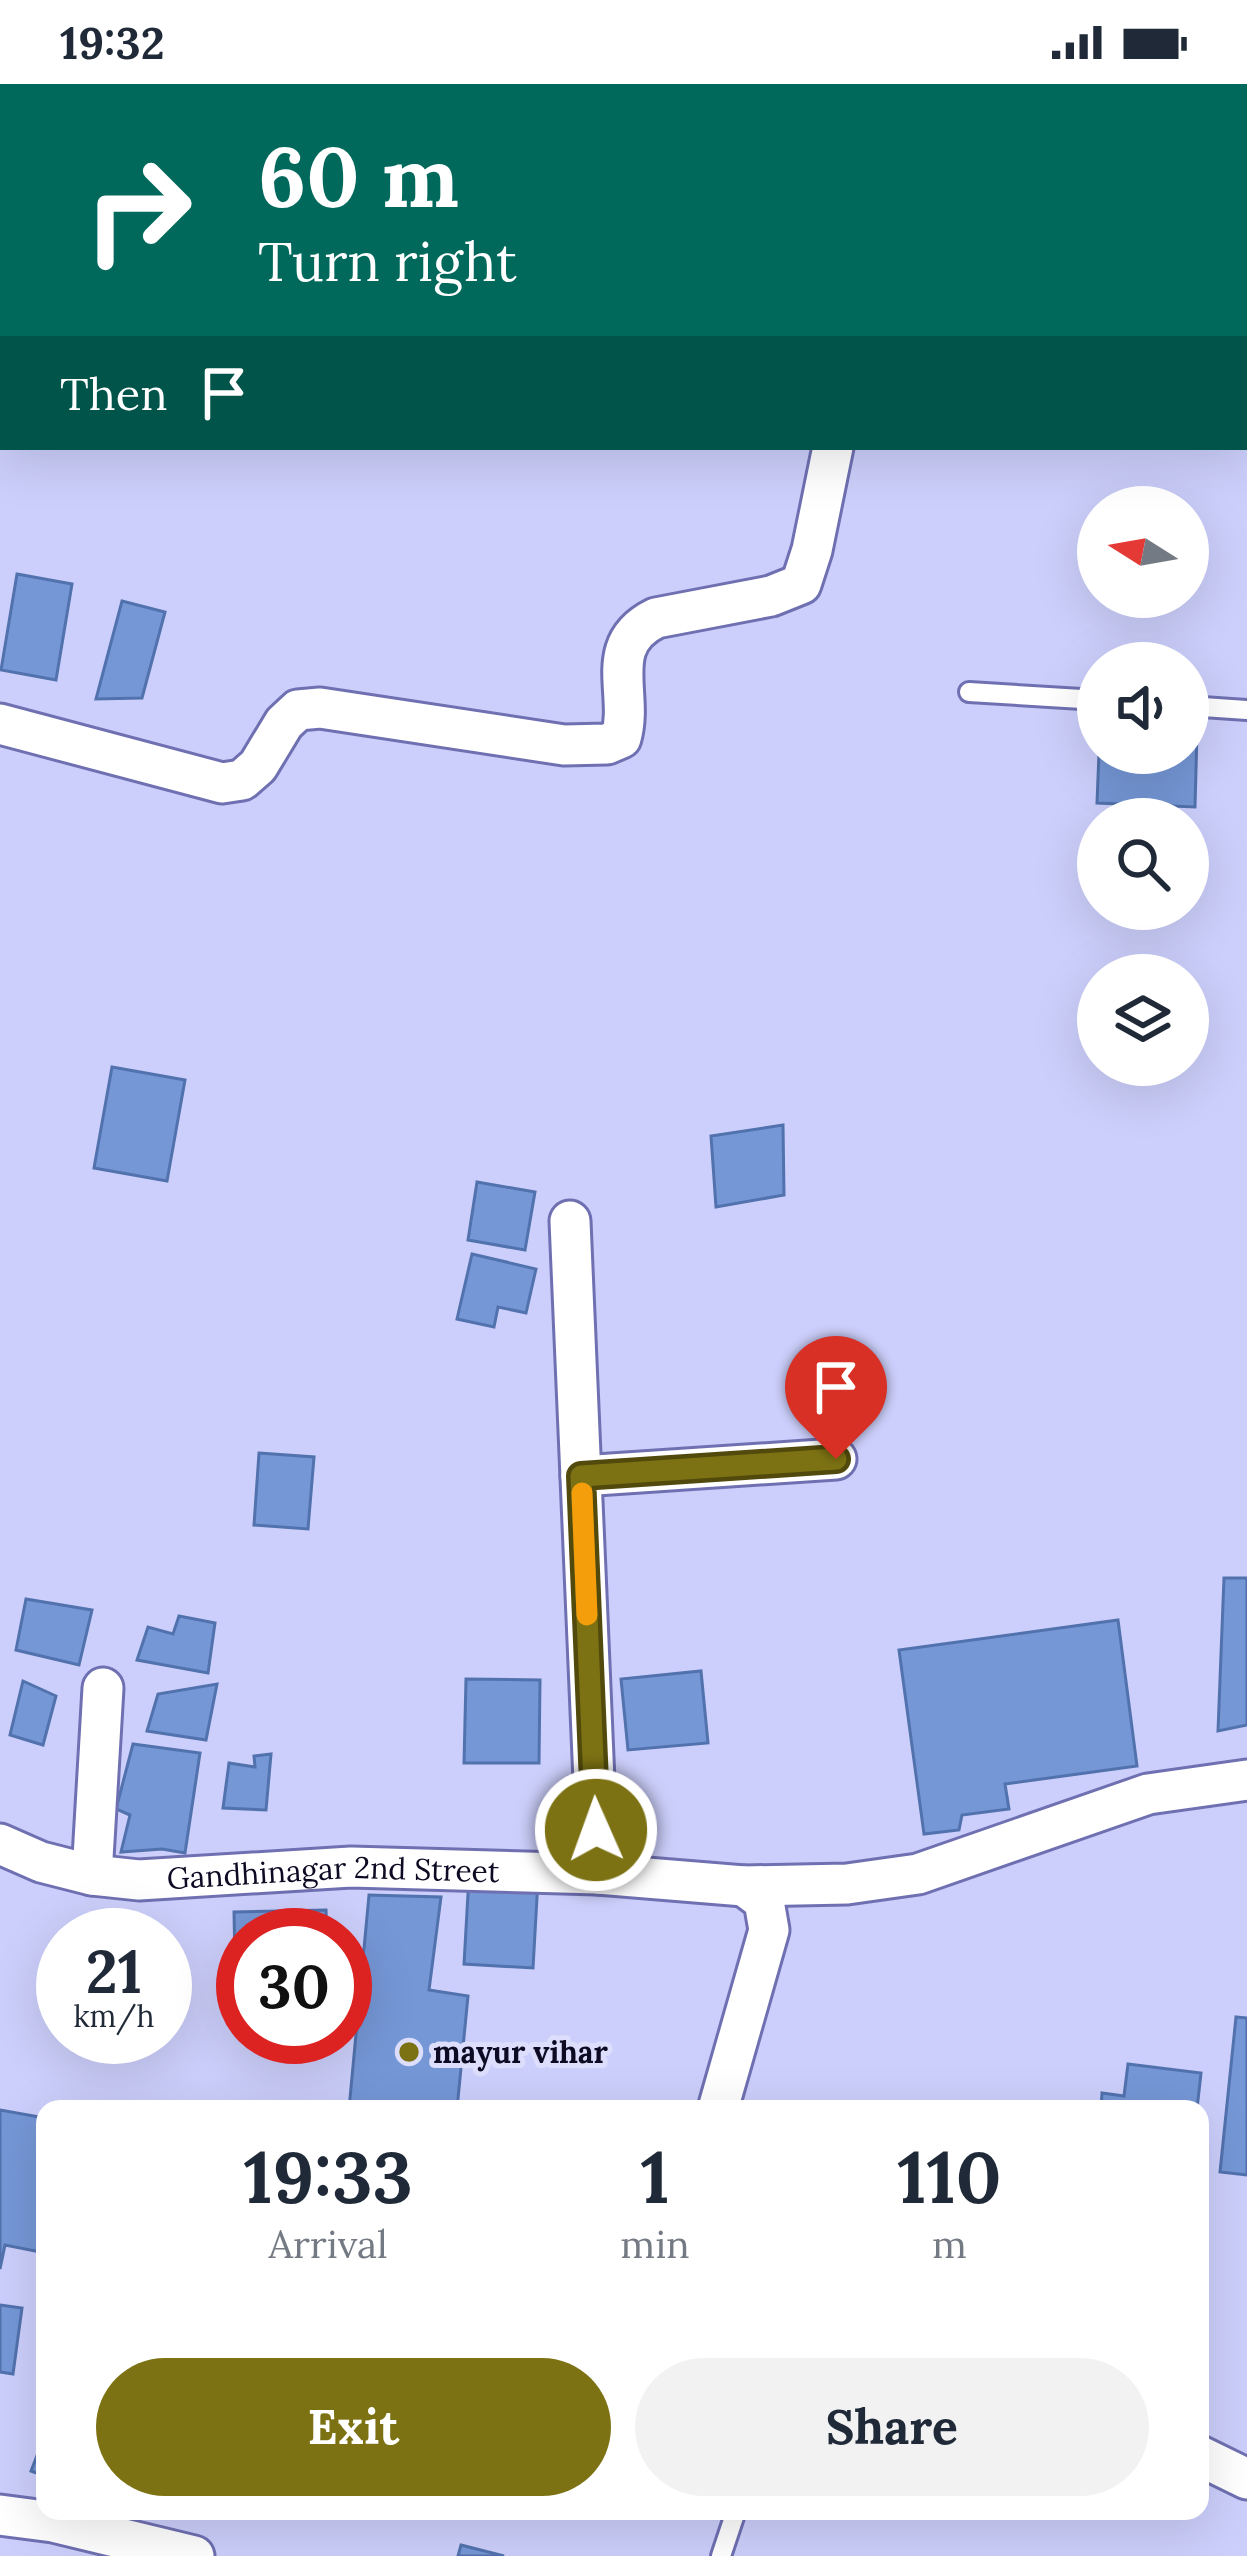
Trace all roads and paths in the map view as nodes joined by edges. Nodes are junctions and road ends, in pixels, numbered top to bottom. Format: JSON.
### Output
{"nodes":[{"id":1,"x":831,"y":450,"type":"edge"},
{"id":2,"x":969,"y":692,"type":"dead end"},
{"id":3,"x":1077,"y":699,"type":"edge"},
{"id":4,"x":1209,"y":707,"type":"edge"},
{"id":5,"x":1247,"y":710,"type":"edge"},
{"id":6,"x":0,"y":724,"type":"edge"},
{"id":7,"x":570,"y":1221,"type":"dead end"},
{"id":8,"x":836,"y":1459,"type":"dead end"},
{"id":9,"x":581,"y":1476,"type":"junction"},
{"id":10,"x":103,"y":1688,"type":"dead end"},
{"id":11,"x":1247,"y":1780,"type":"edge"},
{"id":12,"x":0,"y":1844,"type":"edge"},
{"id":13,"x":598,"y":1874,"type":"junction"},
{"id":14,"x":92,"y":1875,"type":"junction"},
{"id":15,"x":744,"y":1886,"type":"junction"},
{"id":16,"x":721,"y":2100,"type":"edge"},
{"id":17,"x":1209,"y":2460,"type":"edge"},
{"id":18,"x":1247,"y":2479,"type":"edge"},
{"id":19,"x":0,"y":2515,"type":"edge"},
{"id":20,"x":36,"y":2520,"type":"edge"},
{"id":21,"x":38,"y":2520,"type":"edge"},
{"id":22,"x":733,"y":2520,"type":"edge"},
{"id":23,"x":194,"y":2556,"type":"edge"},
{"id":24,"x":721,"y":2556,"type":"edge"}],
"edges":[{"from":1,"to":6,"type":"street"},
{"from":2,"to":3,"type":"lane"},
{"from":4,"to":5,"type":"lane"},
{"from":7,"to":9,"type":"street"},
{"from":8,"to":9,"type":"street"},
{"from":9,"to":13,"type":"street"},
{"from":10,"to":14,"type":"street"},
{"from":11,"to":15,"type":"street","name":"Gandhinagar 2nd Street"},
{"from":12,"to":14,"type":"street","name":"Gandhinagar 2nd Street"},
{"from":13,"to":14,"type":"street","name":"Gandhinagar 2nd Street"},
{"from":13,"to":15,"type":"street","name":"Gandhinagar 2nd Street"},
{"from":15,"to":16,"type":"street"},
{"from":17,"to":18,"type":"street"},
{"from":19,"to":20,"type":"street"},
{"from":21,"to":23,"type":"street"},
{"from":22,"to":24,"type":"lane"}]}
